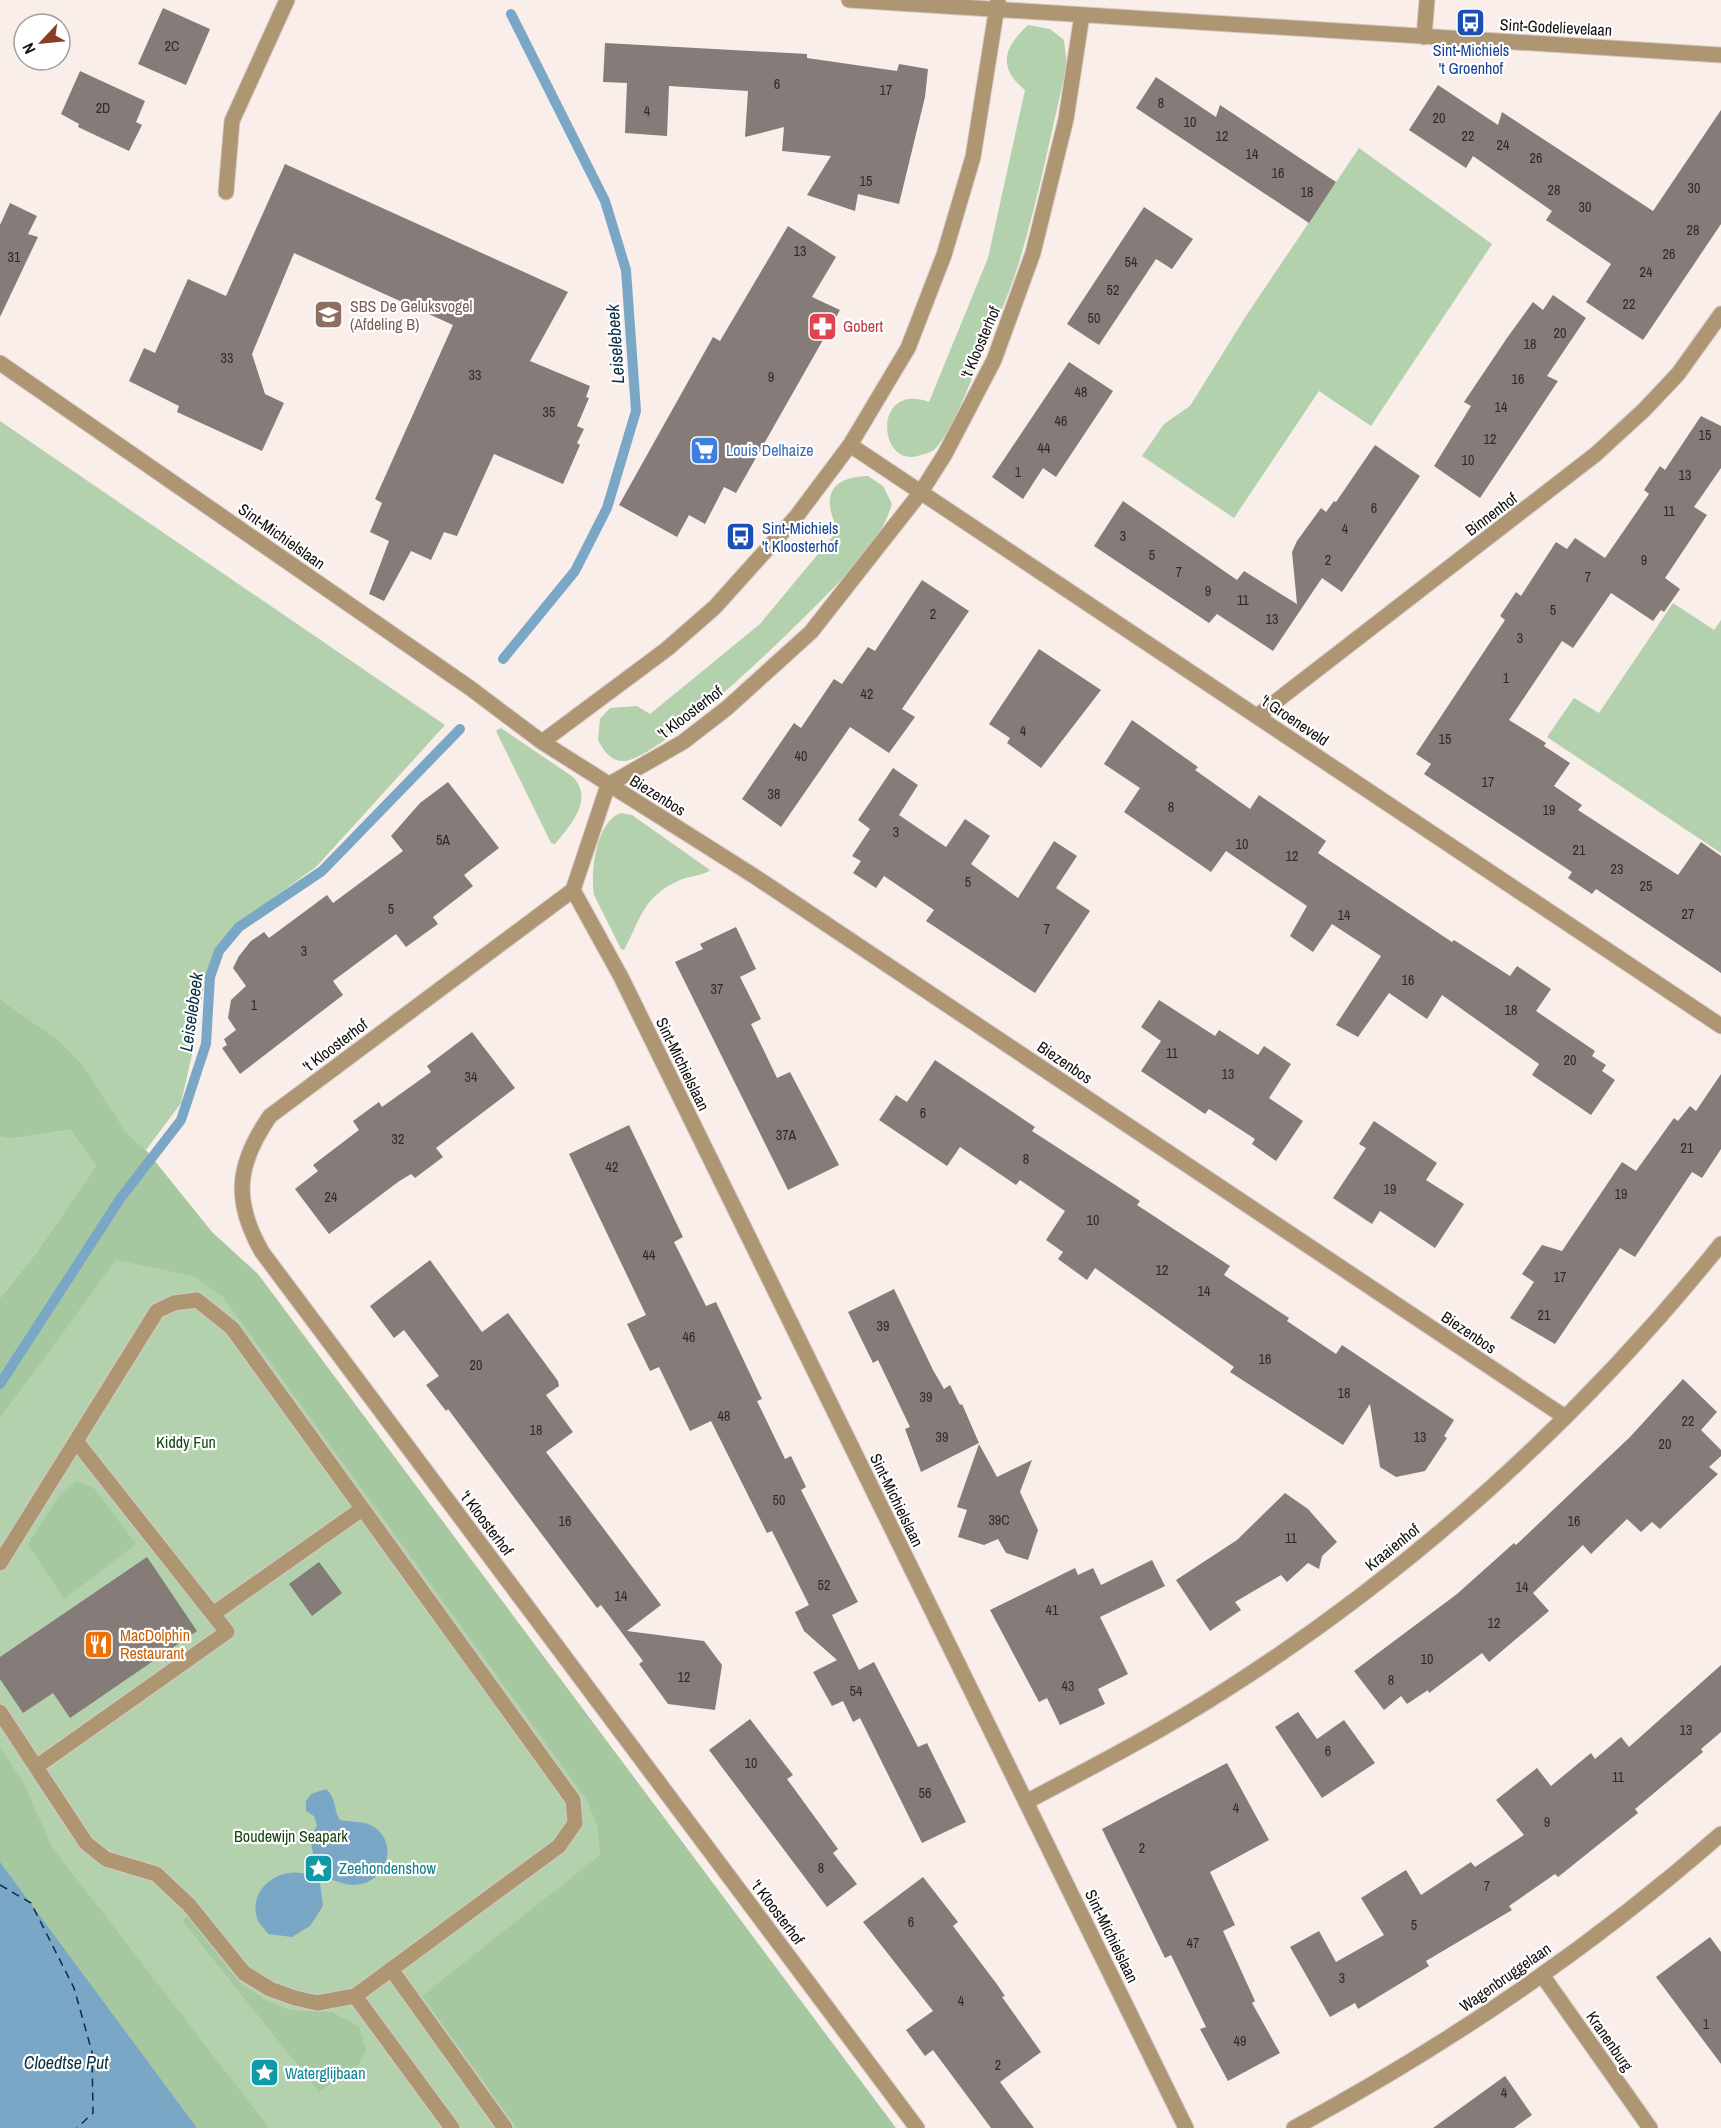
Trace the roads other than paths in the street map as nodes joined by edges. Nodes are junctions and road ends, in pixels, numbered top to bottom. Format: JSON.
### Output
{"nodes":[{"id":1,"x":287,"y":0,"type":"edge"},
{"id":2,"x":849,"y":0,"type":"edge"},
{"id":3,"x":1427,"y":0,"type":"edge"},
{"id":4,"x":998,"y":5,"type":"edge"},
{"id":5,"x":1082,"y":15,"type":"junction"},
{"id":6,"x":1424,"y":37,"type":"junction"},
{"id":7,"x":1721,"y":55,"type":"edge"},
{"id":8,"x":226,"y":192,"type":"dead end"},
{"id":9,"x":1721,"y":314,"type":"edge"},
{"id":10,"x":0,"y":363,"type":"edge"},
{"id":11,"x":850,"y":445,"type":"junction"},
{"id":12,"x":921,"y":492,"type":"junction"},
{"id":13,"x":1257,"y":716,"type":"junction"},
{"id":14,"x":542,"y":742,"type":"junction"},
{"id":15,"x":608,"y":785,"type":"junction"},
{"id":16,"x":573,"y":890,"type":"junction"},
{"id":17,"x":1721,"y":1026,"type":"edge"},
{"id":18,"x":1721,"y":1244,"type":"edge"},
{"id":19,"x":1565,"y":1417,"type":"junction"},
{"id":20,"x":76,"y":1441,"type":"junction"},
{"id":21,"x":362,"y":1509,"type":"junction"},
{"id":22,"x":0,"y":1563,"type":"edge"},
{"id":23,"x":213,"y":1614,"type":"junction"},
{"id":24,"x":0,"y":1712,"type":"edge"},
{"id":25,"x":36,"y":1767,"type":"junction"},
{"id":26,"x":1026,"y":1802,"type":"junction"},
{"id":27,"x":1721,"y":1834,"type":"edge"},
{"id":28,"x":391,"y":1969,"type":"junction"},
{"id":29,"x":1542,"y":1975,"type":"junction"},
{"id":30,"x":355,"y":1996,"type":"junction"},
{"id":31,"x":452,"y":2128,"type":"edge"},
{"id":32,"x":505,"y":2128,"type":"edge"},
{"id":33,"x":917,"y":2128,"type":"edge"},
{"id":34,"x":1186,"y":2128,"type":"edge"},
{"id":35,"x":1294,"y":2128,"type":"edge"},
{"id":36,"x":1650,"y":2128,"type":"edge"}],
"edges":[{"from":1,"to":8,"type":"street"},
{"from":2,"to":4,"type":"street","name":"Sint-Godelievelaan"},
{"from":3,"to":6,"type":"street"},
{"from":4,"to":5,"type":"street","name":"Sint-Godelievelaan"},
{"from":4,"to":11,"type":"street"},
{"from":5,"to":6,"type":"street","name":"Sint-Godelievelaan"},
{"from":5,"to":12,"type":"street","name":"'t Kloosterhof"},
{"from":6,"to":7,"type":"street","name":"Sint-Godelievelaan"},
{"from":9,"to":13,"type":"street","name":"Binnenhof"},
{"from":10,"to":14,"type":"street","name":"Sint-Michielslaan"},
{"from":11,"to":12,"type":"street","name":"'t Groeneveld"},
{"from":11,"to":14,"type":"street"},
{"from":12,"to":13,"type":"street","name":"'t Groeneveld"},
{"from":12,"to":15,"type":"street","name":"'t Kloosterhof"},
{"from":13,"to":17,"type":"street","name":"'t Groeneveld"},
{"from":14,"to":15,"type":"street","name":"Biezenbos"},
{"from":15,"to":16,"type":"street"},
{"from":15,"to":19,"type":"street","name":"Biezenbos"},
{"from":16,"to":26,"type":"street","name":"Sint-Michielslaan"},
{"from":16,"to":33,"type":"street","name":"'t Kloosterhof"},
{"from":18,"to":19,"type":"street","name":"Kraaienhof"},
{"from":19,"to":26,"type":"street","name":"Kraaienhof"},
{"from":20,"to":21,"type":"street"},
{"from":20,"to":22,"type":"street"},
{"from":20,"to":23,"type":"street"},
{"from":21,"to":23,"type":"street"},
{"from":21,"to":28,"type":"street"},
{"from":23,"to":25,"type":"street"},
{"from":24,"to":25,"type":"street"},
{"from":25,"to":30,"type":"street"},
{"from":26,"to":34,"type":"street","name":"Sint-Michielslaan"},
{"from":27,"to":29,"type":"street","name":"Wagenbruggelaan"},
{"from":28,"to":30,"type":"street"},
{"from":28,"to":32,"type":"street"},
{"from":29,"to":35,"type":"street","name":"Wagenbruggelaan"},
{"from":29,"to":36,"type":"street","name":"Kranenburg"},
{"from":30,"to":31,"type":"street"}]}
